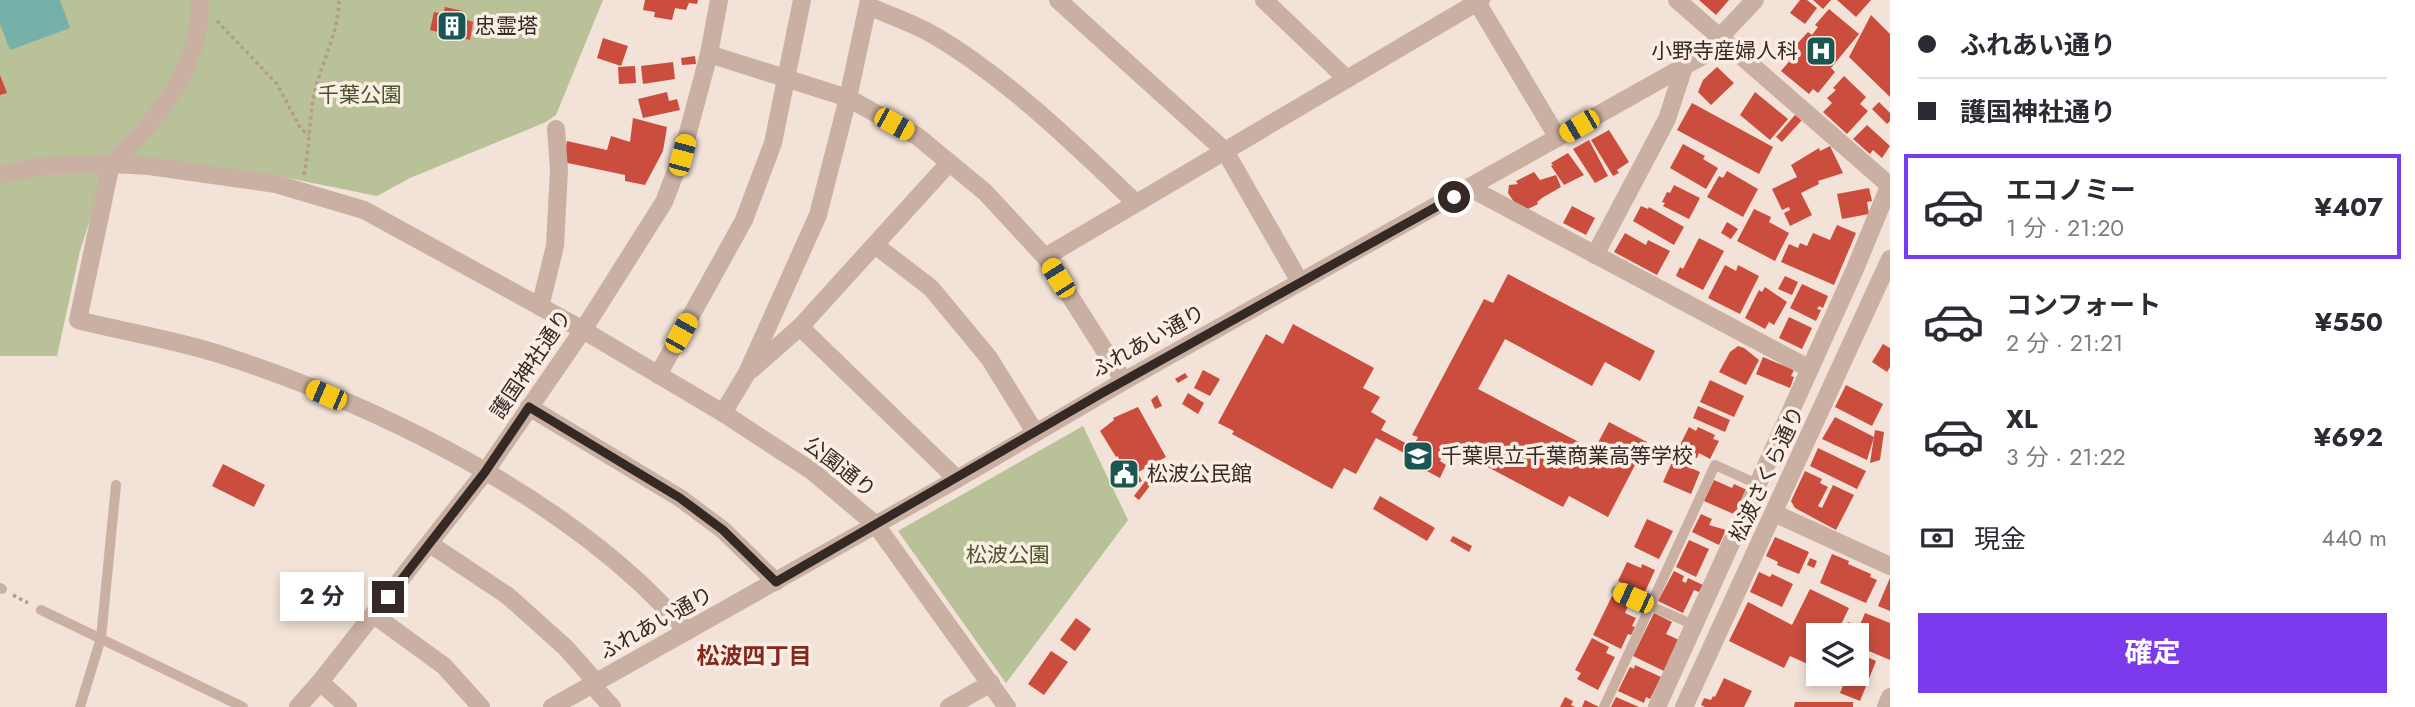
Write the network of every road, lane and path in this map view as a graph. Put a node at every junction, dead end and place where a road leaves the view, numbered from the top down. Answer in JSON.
{"nodes":[{"id":1,"x":339,"y":0,"type":"edge"},
{"id":2,"x":719,"y":0,"type":"edge"},
{"id":3,"x":803,"y":0,"type":"edge"},
{"id":4,"x":1264,"y":0,"type":"edge"},
{"id":5,"x":1677,"y":0,"type":"edge"},
{"id":6,"x":1755,"y":0,"type":"edge"},
{"id":7,"x":200,"y":1,"type":"edge"},
{"id":8,"x":1063,"y":1,"type":"edge"},
{"id":9,"x":1479,"y":2,"type":"edge"},
{"id":10,"x":869,"y":3,"type":"edge"},
{"id":11,"x":1719,"y":38,"type":"junction"},
{"id":12,"x":709,"y":54,"type":"junction"},
{"id":13,"x":1684,"y":67,"type":"junction"},
{"id":14,"x":787,"y":77,"type":"junction"},
{"id":15,"x":1347,"y":79,"type":"junction"},
{"id":16,"x":848,"y":98,"type":"junction"},
{"id":17,"x":556,"y":129,"type":"dead end"},
{"id":18,"x":309,"y":135,"type":"junction"},
{"id":19,"x":1558,"y":138,"type":"junction"},
{"id":20,"x":1225,"y":151,"type":"junction"},
{"id":21,"x":949,"y":163,"type":"junction"},
{"id":22,"x":111,"y":164,"type":"junction"},
{"id":23,"x":0,"y":175,"type":"edge"},
{"id":24,"x":1890,"y":184,"type":"edge"},
{"id":25,"x":1470,"y":188,"type":"junction"},
{"id":26,"x":300,"y":192,"type":"junction"},
{"id":27,"x":1136,"y":203,"type":"junction"},
{"id":28,"x":875,"y":245,"type":"junction"},
{"id":29,"x":1595,"y":255,"type":"junction"},
{"id":30,"x":1045,"y":257,"type":"junction"},
{"id":31,"x":1890,"y":259,"type":"edge"},
{"id":32,"x":1300,"y":282,"type":"junction"},
{"id":33,"x":540,"y":307,"type":"junction"},
{"id":34,"x":800,"y":327,"type":"junction"},
{"id":35,"x":583,"y":330,"type":"junction"},
{"id":36,"x":1810,"y":369,"type":"junction"},
{"id":37,"x":747,"y":373,"type":"junction"},
{"id":38,"x":658,"y":375,"type":"junction"},
{"id":39,"x":1124,"y":381,"type":"junction"},
{"id":40,"x":529,"y":407,"type":"junction"},
{"id":41,"x":723,"y":413,"type":"junction"},
{"id":42,"x":1035,"y":432,"type":"junction"},
{"id":43,"x":485,"y":472,"type":"junction"},
{"id":44,"x":957,"y":479,"type":"junction"},
{"id":45,"x":1757,"y":484,"type":"junction"},
{"id":46,"x":116,"y":485,"type":"dead end"},
{"id":47,"x":1774,"y":513,"type":"junction"},
{"id":48,"x":876,"y":525,"type":"junction"},
{"id":49,"x":430,"y":544,"type":"junction"},
{"id":50,"x":1890,"y":566,"type":"edge"},
{"id":51,"x":776,"y":582,"type":"junction"},
{"id":52,"x":1,"y":589,"type":"edge"},
{"id":53,"x":1616,"y":590,"type":"dead end"},
{"id":54,"x":1650,"y":606,"type":"junction"},
{"id":55,"x":41,"y":610,"type":"joint"},
{"id":56,"x":374,"y":615,"type":"junction"},
{"id":57,"x":1693,"y":625,"type":"junction"},
{"id":58,"x":688,"y":631,"type":"junction"},
{"id":59,"x":102,"y":638,"type":"junction"},
{"id":60,"x":320,"y":682,"type":"junction"},
{"id":61,"x":991,"y":683,"type":"junction"},
{"id":62,"x":595,"y":684,"type":"junction"},
{"id":63,"x":1890,"y":697,"type":"edge"},
{"id":64,"x":80,"y":707,"type":"edge"},
{"id":65,"x":243,"y":707,"type":"edge"},
{"id":66,"x":298,"y":707,"type":"edge"},
{"id":67,"x":348,"y":707,"type":"edge"},
{"id":68,"x":481,"y":707,"type":"edge"},
{"id":69,"x":552,"y":707,"type":"edge"},
{"id":70,"x":612,"y":707,"type":"edge"},
{"id":71,"x":949,"y":707,"type":"edge"},
{"id":72,"x":1007,"y":707,"type":"edge"},
{"id":73,"x":1604,"y":707,"type":"edge"},
{"id":74,"x":1657,"y":707,"type":"edge"},
{"id":75,"x":1684,"y":707,"type":"edge"},
{"id":76,"x":1886,"y":707,"type":"edge"}],
"edges":[{"from":1,"to":18,"type":"path"},
{"from":2,"to":12,"type":"street","name":"護国神社通り"},
{"from":3,"to":14,"type":"street"},
{"from":4,"to":15,"type":"street"},
{"from":5,"to":11,"type":"street"},
{"from":6,"to":11,"type":"street","name":"ふれあい通り"},
{"from":7,"to":18,"type":"path"},
{"from":7,"to":22,"type":"street"},
{"from":8,"to":20,"type":"street"},
{"from":9,"to":15,"type":"street"},
{"from":9,"to":19,"type":"street"},
{"from":10,"to":16,"type":"street"},
{"from":10,"to":27,"type":"street"},
{"from":11,"to":13,"type":"street","name":"ふれあい通り"},
{"from":11,"to":24,"type":"street"},
{"from":12,"to":14,"type":"street"},
{"from":12,"to":35,"type":"street","name":"護国神社通り"},
{"from":13,"to":19,"type":"street","name":"ふれあい通り"},
{"from":13,"to":29,"type":"street"},
{"from":14,"to":16,"type":"street"},
{"from":14,"to":38,"type":"street"},
{"from":15,"to":20,"type":"street"},
{"from":16,"to":21,"type":"street"},
{"from":16,"to":37,"type":"street"},
{"from":17,"to":33,"type":"street"},
{"from":18,"to":26,"type":"path"},
{"from":19,"to":25,"type":"street","name":"ふれあい通り"},
{"from":20,"to":27,"type":"street"},
{"from":20,"to":32,"type":"street"},
{"from":21,"to":28,"type":"street"},
{"from":21,"to":30,"type":"street"},
{"from":22,"to":23,"type":"street","name":"公園通り"},
{"from":22,"to":26,"type":"street","name":"公園通り"},
{"from":22,"to":43,"type":"street"},
{"from":24,"to":36,"type":"street"},
{"from":25,"to":29,"type":"street"},
{"from":25,"to":32,"type":"street","name":"ふれあい通り"},
{"from":26,"to":33,"type":"street","name":"公園通り"},
{"from":27,"to":30,"type":"street"},
{"from":28,"to":34,"type":"street"},
{"from":28,"to":42,"type":"street"},
{"from":29,"to":36,"type":"street"},
{"from":30,"to":39,"type":"street"},
{"from":31,"to":47,"type":"street","name":"松波さくら通り"},
{"from":32,"to":39,"type":"street","name":"ふれあい通り"},
{"from":33,"to":35,"type":"street","name":"公園通り"},
{"from":34,"to":37,"type":"street"},
{"from":34,"to":44,"type":"street"},
{"from":35,"to":38,"type":"street","name":"公園通り"},
{"from":35,"to":40,"type":"street","name":"護国神社通り"},
{"from":36,"to":45,"type":"street"},
{"from":37,"to":41,"type":"street"},
{"from":38,"to":41,"type":"street","name":"公園通り"},
{"from":39,"to":42,"type":"street","name":"ふれあい通り"},
{"from":40,"to":43,"type":"street","name":"護国神社通り"},
{"from":40,"to":51,"type":"street"},
{"from":41,"to":48,"type":"street","name":"公園通り"},
{"from":42,"to":44,"type":"street","name":"ふれあい通り"},
{"from":43,"to":49,"type":"street","name":"護国神社通り"},
{"from":43,"to":58,"type":"street"},
{"from":44,"to":48,"type":"street","name":"ふれあい通り"},
{"from":45,"to":54,"type":"lane"},
{"from":45,"to":57,"type":"street"},
{"from":46,"to":59,"type":"lane"},
{"from":47,"to":50,"type":"street"},
{"from":47,"to":75,"type":"street","name":"松波さくら通り"},
{"from":48,"to":51,"type":"street","name":"ふれあい通り"},
{"from":48,"to":61,"type":"street","name":"公園通り"},
{"from":49,"to":56,"type":"street","name":"護国神社通り"},
{"from":49,"to":62,"type":"street"},
{"from":51,"to":58,"type":"street","name":"ふれあい通り"},
{"from":52,"to":55,"type":"path"},
{"from":53,"to":54,"type":"lane"},
{"from":54,"to":57,"type":"lane"},
{"from":54,"to":73,"type":"lane"},
{"from":55,"to":59,"type":"lane"},
{"from":56,"to":60,"type":"street","name":"護国神社通り"},
{"from":56,"to":68,"type":"street"},
{"from":57,"to":74,"type":"street"},
{"from":58,"to":62,"type":"street","name":"ふれあい通り"},
{"from":59,"to":64,"type":"lane"},
{"from":59,"to":65,"type":"lane"},
{"from":60,"to":66,"type":"street","name":"護国神社通り"},
{"from":60,"to":67,"type":"street"},
{"from":61,"to":71,"type":"street"},
{"from":61,"to":72,"type":"street","name":"公園通り"},
{"from":62,"to":69,"type":"street","name":"ふれあい通り"},
{"from":62,"to":70,"type":"street"},
{"from":63,"to":76,"type":"street"}]}
